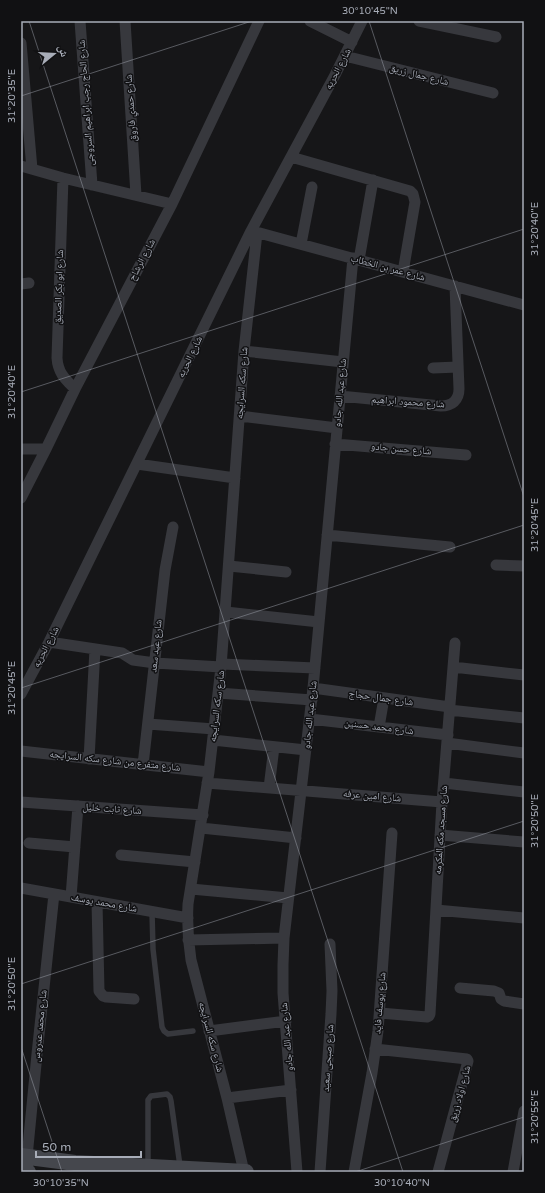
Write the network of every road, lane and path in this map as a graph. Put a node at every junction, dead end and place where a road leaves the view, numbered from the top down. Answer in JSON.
{"nodes":[{"id":1,"x":80,"y":21,"type":"edge"},
{"id":2,"x":125,"y":21,"type":"edge"},
{"id":3,"x":259,"y":21,"type":"edge"},
{"id":4,"x":310,"y":21,"type":"edge"},
{"id":5,"x":362,"y":21,"type":"edge"},
{"id":6,"x":419,"y":21,"type":"edge"},
{"id":7,"x":496,"y":37,"type":"dead end"},
{"id":8,"x":352,"y":42,"type":"junction"},
{"id":9,"x":21,"y":43,"type":"edge"},
{"id":10,"x":344,"y":56,"type":"junction"},
{"id":11,"x":493,"y":93,"type":"dead end"},
{"id":12,"x":290,"y":157,"type":"junction"},
{"id":13,"x":26,"y":168,"type":"edge"},
{"id":14,"x":63,"y":178,"type":"junction"},
{"id":15,"x":373,"y":180,"type":"junction"},
{"id":16,"x":92,"y":185,"type":"junction"},
{"id":17,"x":312,"y":188,"type":"dead end"},
{"id":18,"x":136,"y":195,"type":"junction"},
{"id":19,"x":172,"y":204,"type":"junction"},
{"id":20,"x":254,"y":232,"type":"junction"},
{"id":21,"x":301,"y":244,"type":"junction"},
{"id":22,"x":356,"y":259,"type":"junction"},
{"id":23,"x":402,"y":272,"type":"junction"},
{"id":24,"x":455,"y":286,"type":"junction"},
{"id":25,"x":524,"y":305,"type":"edge"},
{"id":26,"x":244,"y":351,"type":"junction"},
{"id":27,"x":343,"y":362,"type":"junction"},
{"id":28,"x":458,"y":367,"type":"junction"},
{"id":29,"x":433,"y":368,"type":"dead end"},
{"id":30,"x":75,"y":389,"type":"junction"},
{"id":31,"x":340,"y":396,"type":"junction"},
{"id":32,"x":240,"y":416,"type":"junction"},
{"id":33,"x":336,"y":428,"type":"junction"},
{"id":34,"x":335,"y":444,"type":"junction"},
{"id":35,"x":21,"y":449,"type":"edge"},
{"id":36,"x":46,"y":449,"type":"junction"},
{"id":37,"x":466,"y":455,"type":"dead end"},
{"id":38,"x":137,"y":464,"type":"junction"},
{"id":39,"x":235,"y":478,"type":"junction"},
{"id":40,"x":21,"y":498,"type":"edge"},
{"id":41,"x":173,"y":527,"type":"dead end"},
{"id":42,"x":327,"y":535,"type":"junction"},
{"id":43,"x":450,"y":547,"type":"dead end"},
{"id":44,"x":496,"y":565,"type":"dead end"},
{"id":45,"x":229,"y":566,"type":"junction"},
{"id":46,"x":524,"y":566,"type":"edge"},
{"id":47,"x":286,"y":572,"type":"dead end"},
{"id":48,"x":226,"y":612,"type":"junction"},
{"id":49,"x":320,"y":622,"type":"junction"},
{"id":50,"x":49,"y":642,"type":"junction"},
{"id":51,"x":455,"y":642,"type":"dead end"},
{"id":52,"x":95,"y":649,"type":"junction"},
{"id":53,"x":154,"y":663,"type":"junction"},
{"id":54,"x":221,"y":665,"type":"junction"},
{"id":55,"x":453,"y":667,"type":"junction"},
{"id":56,"x":315,"y":668,"type":"junction"},
{"id":57,"x":524,"y":675,"type":"edge"},
{"id":58,"x":313,"y":688,"type":"junction"},
{"id":59,"x":218,"y":693,"type":"junction"},
{"id":60,"x":21,"y":694,"type":"edge"},
{"id":61,"x":384,"y":698,"type":"junction"},
{"id":62,"x":312,"y":700,"type":"junction"},
{"id":63,"x":450,"y":709,"type":"junction"},
{"id":64,"x":524,"y":718,"type":"edge"},
{"id":65,"x":310,"y":719,"type":"junction"},
{"id":66,"x":148,"y":724,"type":"junction"},
{"id":67,"x":380,"y":727,"type":"junction"},
{"id":68,"x":214,"y":729,"type":"junction"},
{"id":69,"x":447,"y":739,"type":"junction"},
{"id":70,"x":213,"y":740,"type":"junction"},
{"id":71,"x":274,"y":747,"type":"junction"},
{"id":72,"x":306,"y":750,"type":"junction"},
{"id":73,"x":21,"y":751,"type":"edge"},
{"id":74,"x":524,"y":753,"type":"edge"},
{"id":75,"x":89,"y":758,"type":"junction"},
{"id":76,"x":143,"y":764,"type":"junction"},
{"id":77,"x":209,"y":772,"type":"junction"},
{"id":78,"x":207,"y":783,"type":"junction"},
{"id":79,"x":444,"y":783,"type":"junction"},
{"id":80,"x":269,"y":788,"type":"junction"},
{"id":81,"x":301,"y":790,"type":"junction"},
{"id":82,"x":524,"y":792,"type":"edge"},
{"id":83,"x":21,"y":802,"type":"edge"},
{"id":84,"x":442,"y":802,"type":"junction"},
{"id":85,"x":78,"y":806,"type":"junction"},
{"id":86,"x":203,"y":815,"type":"junction"},
{"id":87,"x":201,"y":828,"type":"junction"},
{"id":88,"x":392,"y":833,"type":"dead end"},
{"id":89,"x":440,"y":834,"type":"junction"},
{"id":90,"x":296,"y":838,"type":"junction"},
{"id":91,"x":524,"y":842,"type":"edge"},
{"id":92,"x":29,"y":843,"type":"dead end"},
{"id":93,"x":75,"y":847,"type":"junction"},
{"id":94,"x":121,"y":855,"type":"dead end"},
{"id":95,"x":195,"y":862,"type":"junction"},
{"id":96,"x":21,"y":888,"type":"edge"},
{"id":97,"x":191,"y":889,"type":"junction"},
{"id":98,"x":54,"y":894,"type":"junction"},
{"id":99,"x":71,"y":898,"type":"junction"},
{"id":100,"x":288,"y":898,"type":"junction"},
{"id":101,"x":97,"y":902,"type":"junction"},
{"id":102,"x":436,"y":910,"type":"junction"},
{"id":103,"x":152,"y":912,"type":"junction"},
{"id":104,"x":188,"y":918,"type":"junction"},
{"id":105,"x":524,"y":918,"type":"edge"},
{"id":106,"x":284,"y":938,"type":"junction"},
{"id":107,"x":188,"y":940,"type":"junction"},
{"id":108,"x":330,"y":944,"type":"dead end"},
{"id":109,"x":460,"y":988,"type":"dead end"},
{"id":110,"x":134,"y":999,"type":"dead end"},
{"id":111,"x":524,"y":1004,"type":"edge"},
{"id":112,"x":380,"y":1013,"type":"junction"},
{"id":113,"x":286,"y":1021,"type":"junction"},
{"id":114,"x":193,"y":1031,"type":"dead end"},
{"id":115,"x":209,"y":1031,"type":"junction"},
{"id":116,"x":375,"y":1049,"type":"junction"},
{"id":117,"x":291,"y":1090,"type":"junction"},
{"id":118,"x":227,"y":1098,"type":"junction"},
{"id":119,"x":524,"y":1111,"type":"edge"},
{"id":120,"x":24,"y":1164,"type":"edge"},
{"id":121,"x":148,"y":1167,"type":"junction"},
{"id":122,"x":180,"y":1169,"type":"junction"},
{"id":123,"x":245,"y":1172,"type":"edge"},
{"id":124,"x":298,"y":1172,"type":"edge"},
{"id":125,"x":320,"y":1172,"type":"edge"},
{"id":126,"x":354,"y":1172,"type":"edge"},
{"id":127,"x":438,"y":1172,"type":"edge"},
{"id":128,"x":513,"y":1172,"type":"edge"}],
"edges":[{"from":1,"to":16,"type":"street","name":"شارع الحاج رجب ابراهيم السروجى"},
{"from":2,"to":18,"type":"street","name":"شارع حمدي فاروق"},
{"from":3,"to":19,"type":"street","name":"شارع الرشاح"},
{"from":4,"to":8,"type":"street"},
{"from":5,"to":8,"type":"street","name":"شارع الحريه"},
{"from":6,"to":7,"type":"street"},
{"from":8,"to":10,"type":"street","name":"شارع الحريه"},
{"from":9,"to":13,"type":"street"},
{"from":10,"to":11,"type":"street","name":"شارع جمال زريق"},
{"from":10,"to":12,"type":"street","name":"شارع الحريه"},
{"from":12,"to":15,"type":"street"},
{"from":12,"to":20,"type":"street","name":"شارع الحريه"},
{"from":13,"to":14,"type":"street"},
{"from":14,"to":16,"type":"street"},
{"from":14,"to":30,"type":"street","name":"شارع ابو بكر الصديق"},
{"from":15,"to":22,"type":"street","name":"شارع عبد الله جادو"},
{"from":15,"to":23,"type":"street"},
{"from":16,"to":18,"type":"street"},
{"from":17,"to":21,"type":"street"},
{"from":18,"to":19,"type":"street"},
{"from":19,"to":30,"type":"street","name":"شارع الرشاح"},
{"from":20,"to":21,"type":"street","name":"شارع عمر بن الخطاب"},
{"from":20,"to":26,"type":"street","name":"شارع سكه السرايجه"},
{"from":20,"to":38,"type":"street","name":"شارع الحريه"},
{"from":21,"to":22,"type":"street","name":"شارع عمر بن الخطاب"},
{"from":22,"to":23,"type":"street","name":"شارع عمر بن الخطاب"},
{"from":22,"to":27,"type":"street","name":"شارع عبد الله جادو"},
{"from":23,"to":24,"type":"street","name":"شارع عمر بن الخطاب"},
{"from":24,"to":25,"type":"street","name":"شارع عمر بن الخطاب"},
{"from":24,"to":28,"type":"street","name":"شارع محمود ابراهيم"},
{"from":26,"to":27,"type":"street"},
{"from":26,"to":32,"type":"street","name":"شارع سكه السرايجه"},
{"from":27,"to":31,"type":"street","name":"شارع عبد الله جادو"},
{"from":28,"to":29,"type":"street"},
{"from":28,"to":31,"type":"street","name":"شارع محمود ابراهيم"},
{"from":30,"to":36,"type":"street","name":"شارع الرشاح"},
{"from":31,"to":33,"type":"street","name":"شارع عبد الله جادو"},
{"from":32,"to":33,"type":"street"},
{"from":32,"to":39,"type":"street","name":"شارع سكه السرايجه"},
{"from":33,"to":34,"type":"street","name":"شارع عبد الله جادو"},
{"from":34,"to":37,"type":"street","name":"شارع حسن جادو"},
{"from":34,"to":42,"type":"street","name":"شارع عبد الله جادو"},
{"from":35,"to":36,"type":"street"},
{"from":36,"to":40,"type":"street","name":"شارع الرشاح"},
{"from":38,"to":39,"type":"street"},
{"from":38,"to":50,"type":"street","name":"شارع الحريه"},
{"from":39,"to":45,"type":"street","name":"شارع سكه السرايجه"},
{"from":41,"to":53,"type":"street","name":"شارع عيد سعد"},
{"from":42,"to":43,"type":"street"},
{"from":42,"to":49,"type":"street","name":"شارع عبد الله جادو"},
{"from":44,"to":46,"type":"street"},
{"from":45,"to":47,"type":"street"},
{"from":45,"to":48,"type":"street","name":"شارع سكه السرايجه"},
{"from":48,"to":49,"type":"street"},
{"from":48,"to":54,"type":"street","name":"شارع سكه السرايجه"},
{"from":49,"to":56,"type":"street","name":"شارع عبد الله جادو"},
{"from":50,"to":52,"type":"street"},
{"from":50,"to":60,"type":"street","name":"شارع الحريه"},
{"from":51,"to":55,"type":"street","name":"شارع مسجد مكه المكرمه"},
{"from":52,"to":53,"type":"street"},
{"from":52,"to":75,"type":"street"},
{"from":53,"to":54,"type":"street"},
{"from":53,"to":66,"type":"street","name":"شارع عيد سعد"},
{"from":54,"to":56,"type":"street"},
{"from":54,"to":59,"type":"street","name":"شارع سكه السرايجه"},
{"from":55,"to":57,"type":"street"},
{"from":55,"to":63,"type":"street","name":"شارع مسجد مكه المكرمه"},
{"from":56,"to":58,"type":"street","name":"شارع عبد الله جادو"},
{"from":58,"to":61,"type":"street","name":"شارع جمال حجاج"},
{"from":58,"to":62,"type":"street","name":"شارع عبد الله جادو"},
{"from":59,"to":62,"type":"street"},
{"from":59,"to":68,"type":"street","name":"شارع سكه السرايجه"},
{"from":61,"to":63,"type":"street","name":"شارع جمال حجاج"},
{"from":61,"to":67,"type":"street"},
{"from":62,"to":65,"type":"street","name":"شارع عبد الله جادو"},
{"from":63,"to":64,"type":"street","name":"شارع جمال حجاج"},
{"from":63,"to":69,"type":"street","name":"شارع مسجد مكه المكرمه"},
{"from":65,"to":67,"type":"street","name":"شارع محمد حسنين"},
{"from":65,"to":72,"type":"street","name":"شارع عبد الله جادو"},
{"from":66,"to":68,"type":"street"},
{"from":66,"to":76,"type":"street","name":"شارع عيد سعد"},
{"from":67,"to":69,"type":"street","name":"شارع محمد حسنين"},
{"from":68,"to":70,"type":"street","name":"شارع سكه السرايجه"},
{"from":69,"to":74,"type":"street","name":"شارع محمد حسنين"},
{"from":69,"to":79,"type":"street","name":"شارع مسجد مكه المكرمه"},
{"from":70,"to":71,"type":"street"},
{"from":70,"to":77,"type":"street","name":"شارع سكه السرايجه"},
{"from":71,"to":72,"type":"street"},
{"from":71,"to":80,"type":"street"},
{"from":72,"to":81,"type":"street","name":"شارع عبد الله جادو"},
{"from":73,"to":75,"type":"street","name":"شارع متفرع من شارع سكه السرايجه"},
{"from":75,"to":76,"type":"street","name":"شارع متفرع من شارع سكه السرايجه"},
{"from":76,"to":77,"type":"street","name":"شارع متفرع من شارع سكه السرايجه"},
{"from":77,"to":78,"type":"street","name":"شارع سكه السرايجه"},
{"from":78,"to":80,"type":"street"},
{"from":78,"to":86,"type":"street","name":"شارع سكه السرايجه"},
{"from":79,"to":82,"type":"street"},
{"from":79,"to":84,"type":"street","name":"شارع مسجد مكه المكرمه"},
{"from":80,"to":81,"type":"street"},
{"from":81,"to":84,"type":"street","name":"شارع امين عرفه"},
{"from":81,"to":90,"type":"street","name":"شارع عبد الله جادو"},
{"from":83,"to":85,"type":"street","name":"شارع ثابت خليل"},
{"from":84,"to":89,"type":"street","name":"شارع مسجد مكه المكرمه"},
{"from":85,"to":86,"type":"street","name":"شارع ثابت خليل"},
{"from":85,"to":93,"type":"street"},
{"from":86,"to":87,"type":"street","name":"شارع سكه السرايجه"},
{"from":87,"to":90,"type":"street"},
{"from":87,"to":95,"type":"street","name":"شارع سكه السرايجه"},
{"from":88,"to":112,"type":"street","name":"شارع يوسف فايد"},
{"from":89,"to":91,"type":"street"},
{"from":89,"to":102,"type":"street","name":"شارع مسجد مكه المكرمه"},
{"from":90,"to":100,"type":"street","name":"شارع عبد الله جادو"},
{"from":92,"to":93,"type":"street"},
{"from":93,"to":99,"type":"street"},
{"from":94,"to":95,"type":"street"},
{"from":95,"to":97,"type":"street","name":"شارع سكه السرايجه"},
{"from":96,"to":98,"type":"street","name":"شارع محمد يوسف"},
{"from":97,"to":100,"type":"street"},
{"from":97,"to":104,"type":"street","name":"شارع سكه السرايجه"},
{"from":98,"to":99,"type":"street","name":"شارع محمد يوسف"},
{"from":98,"to":120,"type":"street","name":"شارع محمد عدروس"},
{"from":99,"to":101,"type":"street","name":"شارع محمد يوسف"},
{"from":100,"to":106,"type":"street","name":"شارع عبد الله جادو"},
{"from":101,"to":103,"type":"street","name":"شارع محمد يوسف"},
{"from":101,"to":110,"type":"street"},
{"from":102,"to":105,"type":"street"},
{"from":102,"to":112,"type":"street","name":"شارع مسجد مكه المكرمه"},
{"from":103,"to":104,"type":"street","name":"شارع محمد يوسف"},
{"from":103,"to":114,"type":"lane"},
{"from":104,"to":107,"type":"street","name":"شارع سكه السرايجه"},
{"from":106,"to":107,"type":"street"},
{"from":106,"to":113,"type":"street","name":"شارع عبد الله جادو"},
{"from":107,"to":115,"type":"street","name":"شارع سكه السرايجه"},
{"from":108,"to":125,"type":"street","name":"شارع صبحى سعيد"},
{"from":109,"to":111,"type":"street"},
{"from":112,"to":116,"type":"street","name":"شارع يوسف فايد"},
{"from":113,"to":115,"type":"street"},
{"from":113,"to":117,"type":"street","name":"شارع عبد الله جادو"},
{"from":115,"to":118,"type":"street","name":"شارع سكه السرايجه"},
{"from":116,"to":126,"type":"street","name":"شارع يوسف فايد"},
{"from":116,"to":127,"type":"street","name":"شارع اولاد زريق"},
{"from":117,"to":118,"type":"street"},
{"from":117,"to":124,"type":"street","name":"شارع عبد الله جادو"},
{"from":118,"to":123,"type":"street","name":"شارع سكه السرايجه"},
{"from":119,"to":128,"type":"street"},
{"from":120,"to":121,"type":"main road"},
{"from":121,"to":122,"type":"main road"},
{"from":121,"to":122,"type":"lane"},
{"from":122,"to":123,"type":"main road"}]}
